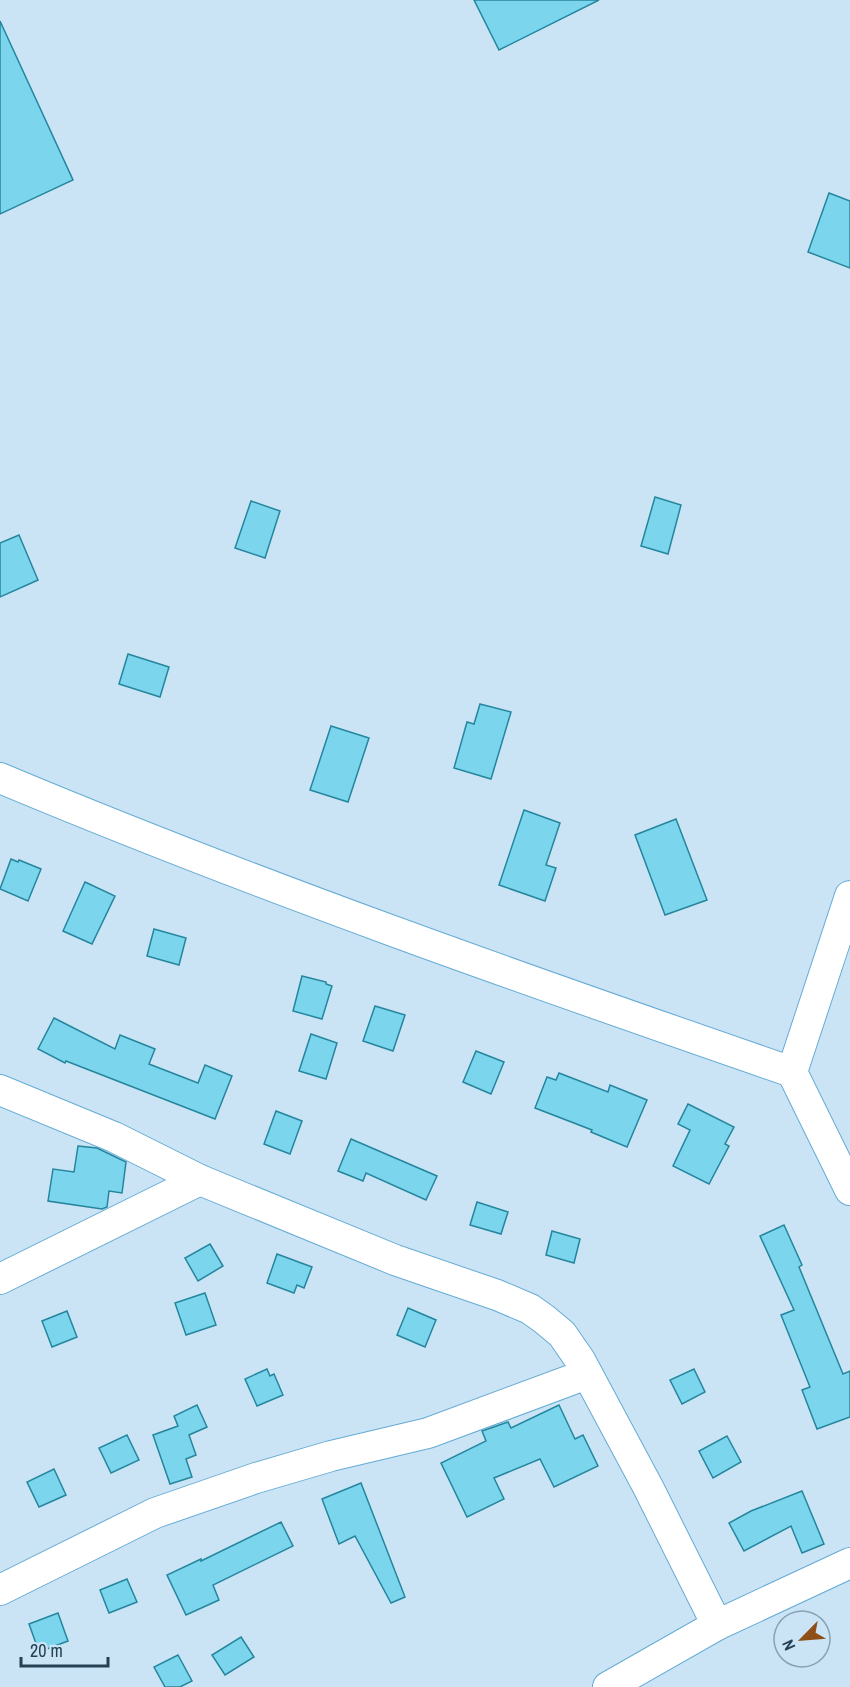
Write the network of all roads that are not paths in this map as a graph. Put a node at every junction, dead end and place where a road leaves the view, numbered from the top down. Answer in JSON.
{"nodes":[{"id":1,"x":0,"y":778,"type":"edge"},
{"id":2,"x":850,"y":896,"type":"edge"},
{"id":3,"x":792,"y":1072,"type":"junction"},
{"id":4,"x":0,"y":1090,"type":"edge"},
{"id":5,"x":200,"y":1180,"type":"junction"},
{"id":6,"x":850,"y":1190,"type":"edge"},
{"id":7,"x":0,"y":1279,"type":"edge"},
{"id":8,"x":587,"y":1374,"type":"junction"},
{"id":9,"x":850,"y":1563,"type":"edge"},
{"id":10,"x":0,"y":1590,"type":"edge"},
{"id":11,"x":717,"y":1625,"type":"junction"},
{"id":12,"x":608,"y":1687,"type":"edge"}],
"edges":[{"from":1,"to":3,"type":"street"},
{"from":2,"to":3,"type":"street"},
{"from":3,"to":6,"type":"street"},
{"from":4,"to":5,"type":"street"},
{"from":5,"to":7,"type":"street"},
{"from":5,"to":8,"type":"street"},
{"from":8,"to":10,"type":"street"},
{"from":8,"to":11,"type":"street"},
{"from":9,"to":11,"type":"street"},
{"from":11,"to":12,"type":"street"}]}
